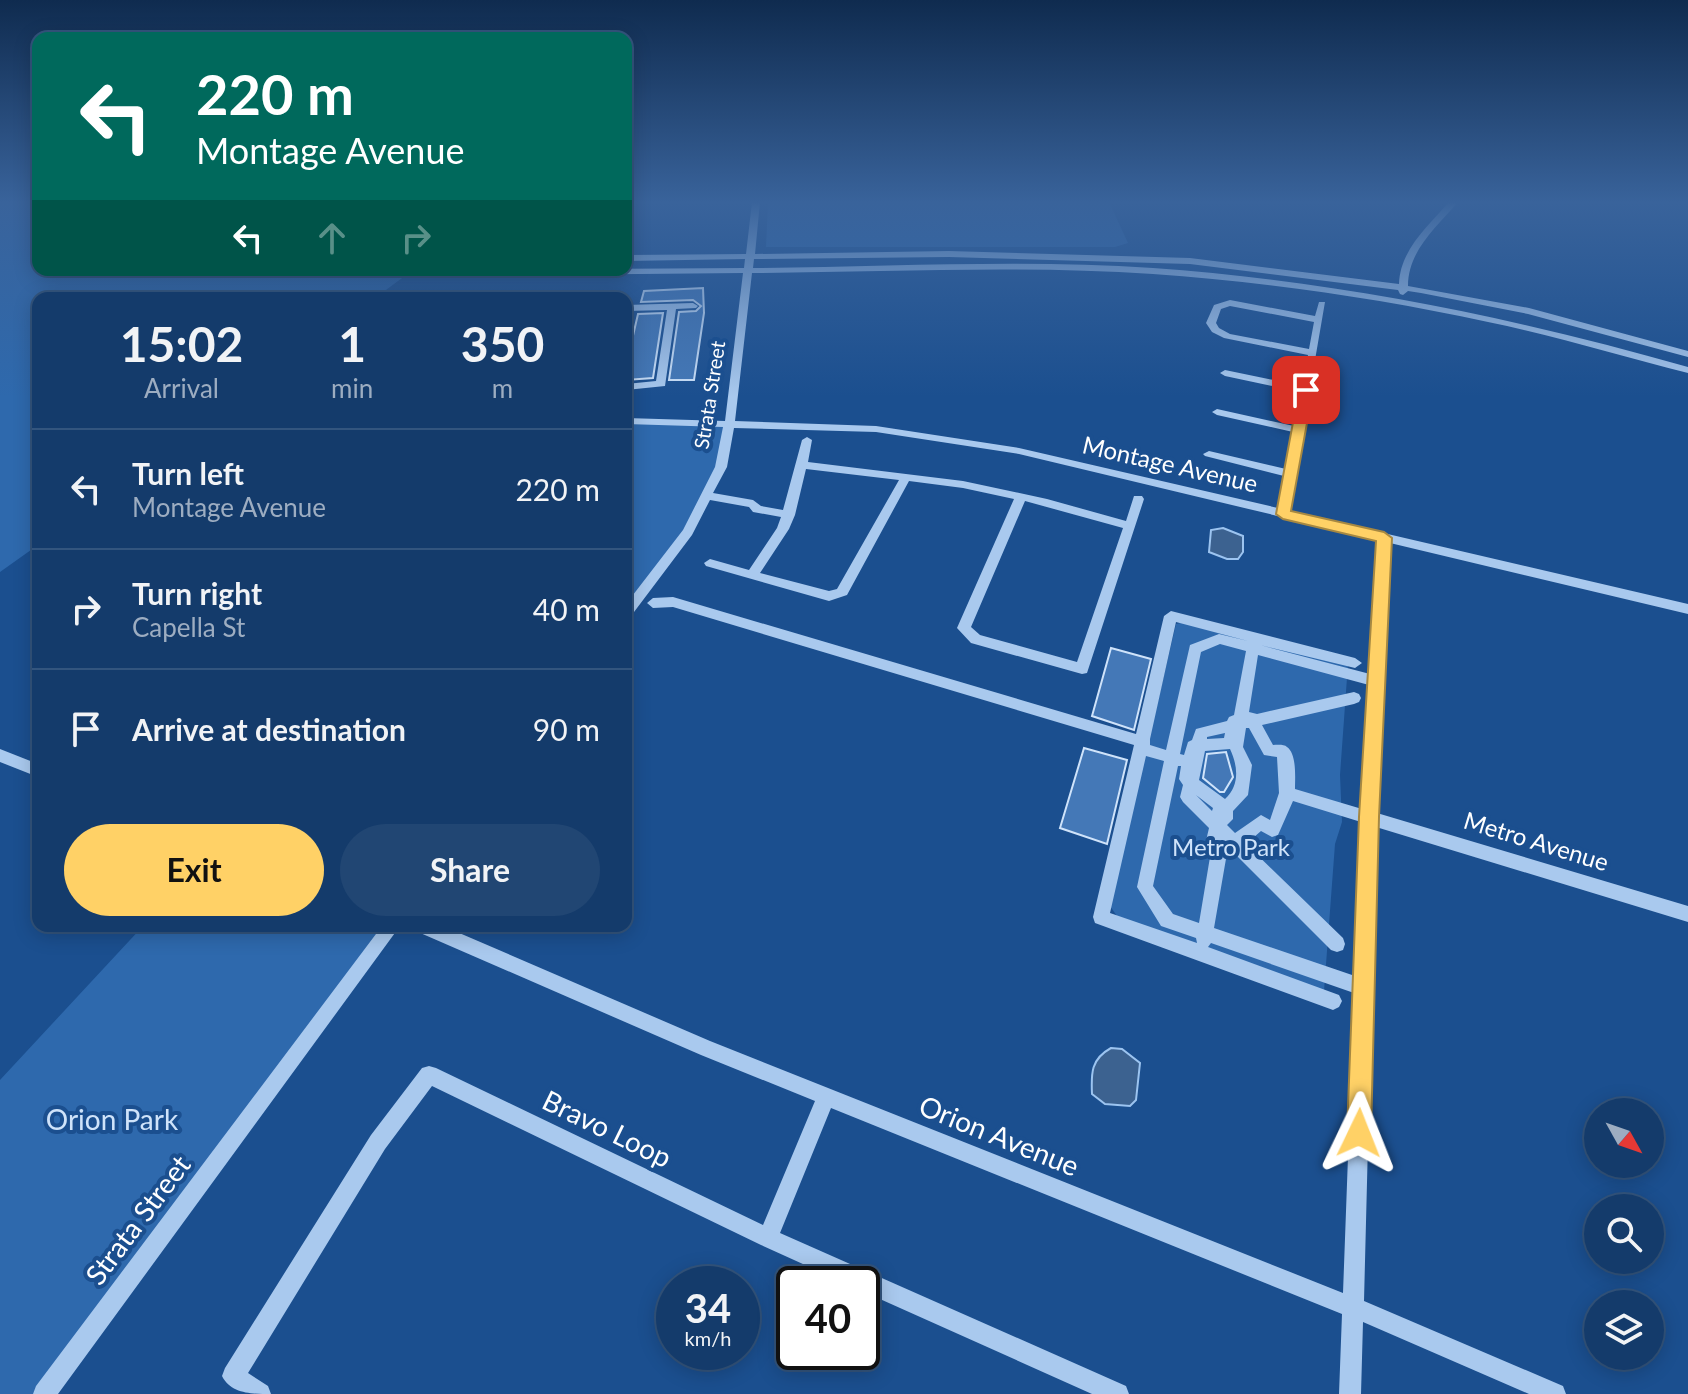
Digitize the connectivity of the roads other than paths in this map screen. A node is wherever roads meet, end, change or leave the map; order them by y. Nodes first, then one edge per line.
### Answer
1 (747, 267) edge
2 (1153, 267) edge
3 (1238, 267) edge
4 (1408, 267) edge
5 (747, 271) junction
6 (1154, 271) junction
7 (632, 272) edge
8 (1403, 286) junction
9 (1404, 301) junction
10 (1322, 304) dead end
11 (672, 306) junction
12 (693, 306) dead end
13 (632, 308) edge
14 (1319, 320) junction
15 (1313, 353) junction
16 (1688, 354) edge
17 (1688, 370) edge
18 (1225, 373) dead end
19 (632, 386) edge
20 (1306, 390) junction
21 (1217, 412) dead end
22 (632, 421) edge
23 (729, 423) junction
24 (1299, 430) junction
25 (807, 440) dead end
26 (1209, 454) dead end
27 (802, 465) junction
28 (1291, 474) junction
29 (906, 477) junction
30 (1021, 497) junction
31 (1138, 499) dead end
32 (704, 500) junction
33 (1283, 514) junction
34 (789, 515) junction
35 (1130, 526) junction
36 (1384, 538) junction
37 (710, 563) dead end
38 (752, 575) junction
39 (653, 603) dead end
40 (632, 606) edge
41 (1688, 609) edge
42 (1253, 643) junction
43 (1355, 663) dead end
44 (1376, 681) junction
45 (1354, 698) dead end
46 (1242, 723) junction
47 (1143, 746) junction
48 (0, 755) edge
49 (1172, 757) junction
50 (1192, 763) junction
51 (32, 768) edge
52 (1288, 793) junction
53 (1369, 817) junction
54 (1224, 836) junction
55 (1688, 914) edge
56 (388, 932) edge
57 (438, 932) edge
58 (1205, 934) junction
59 (1337, 944) dead end
60 (1202, 954) junction
61 (1364, 988) junction
62 (1333, 1001) dead end
63 (826, 1097) junction
64 (768, 1238) junction
65 (1353, 1308) junction
66 (44, 1394) edge
67 (260, 1394) edge
68 (1118, 1394) edge
69 (1350, 1394) edge
70 (1555, 1394) edge

1 - 5 street, Strata Street
2 - 6 street
3 - 8 street
4 - 8 street
5 - 6 street
5 - 7 street
5 - 23 street, Strata Street
6 - 9 street
8 - 9 street
8 - 16 street
9 - 17 street
10 - 14 street
11 - 12 street
11 - 13 street
11 - 19 street
14 - 15 street
14 - 15 street
15 - 20 street
18 - 20 street
20 - 24 street
21 - 24 street
22 - 23 street, Montage Avenue
23 - 32 street, Strata Street
23 - 33 street, Montage Avenue
24 - 28 street
25 - 27 street
26 - 28 street
27 - 29 street
27 - 34 street
28 - 33 street
29 - 30 street
29 - 38 street
30 - 35 street
30 - 35 street
31 - 35 street
32 - 34 street
32 - 40 street, Strata Street
33 - 36 street, Montage Avenue
34 - 38 street
36 - 41 street, Montage Avenue
36 - 44 street
37 - 38 street
39 - 47 street
42 - 43 street
42 - 44 street
42 - 46 street
42 - 47 street
42 - 49 street
44 - 53 street
45 - 46 street
46 - 50 street
46 - 52 street
46 - 54 street
47 - 49 street
47 - 60 street
48 - 51 street
49 - 50 street
49 - 58 street
50 - 54 street
52 - 53 street, Metro Avenue
52 - 54 street
53 - 55 street, Metro Avenue
53 - 61 street
54 - 58 street
54 - 59 street
56 - 66 street, Strata Street
57 - 63 street, Orion Avenue
58 - 60 street
58 - 61 street
60 - 62 street
61 - 65 street
63 - 64 street
63 - 65 street, Orion Avenue
64 - 67 street, Bravo Loop
64 - 68 street, Bravo Loop
65 - 69 street
65 - 70 street, Orion Avenue

